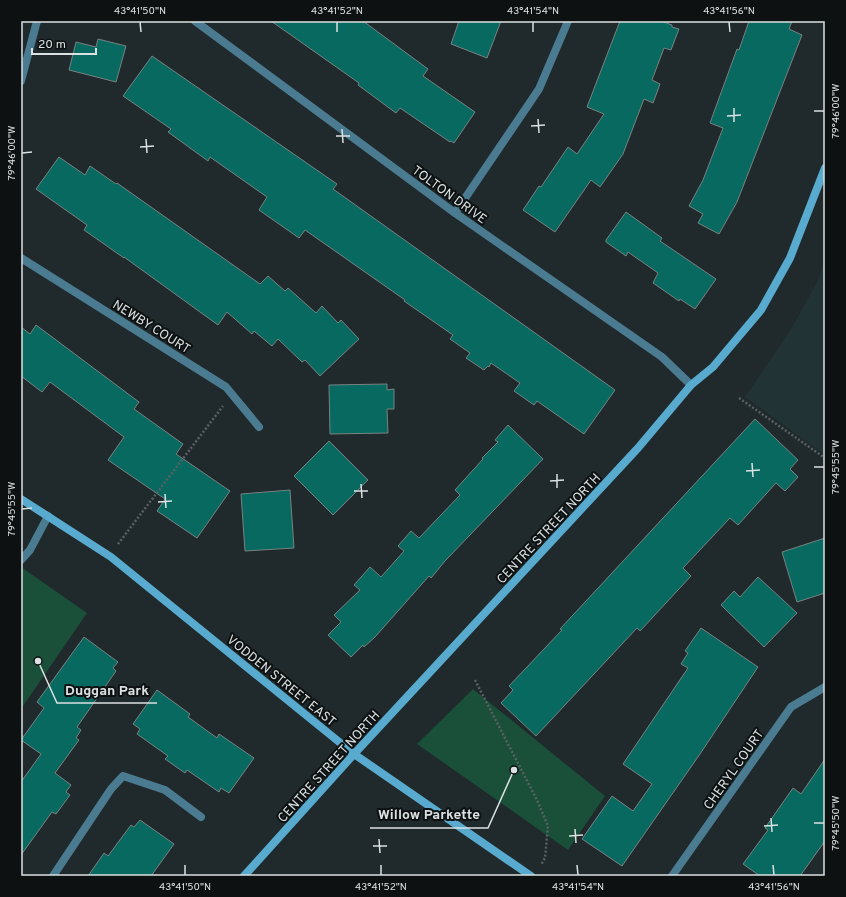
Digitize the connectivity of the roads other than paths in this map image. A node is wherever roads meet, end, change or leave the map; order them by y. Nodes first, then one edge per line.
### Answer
1 (37, 21) edge
2 (195, 21) edge
3 (568, 21) edge
4 (21, 81) edge
5 (825, 168) edge
6 (455, 213) junction
7 (21, 258) edge
8 (691, 385) junction
9 (259, 427) dead end
10 (21, 499) edge
11 (48, 516) junction
12 (21, 560) edge
13 (825, 687) edge
14 (354, 754) junction
15 (201, 817) dead end
16 (52, 876) edge
17 (244, 876) edge
18 (531, 876) edge
19 (672, 876) edge

1 - 4 street
2 - 6 street, TOLTON DRIVE
3 - 6 street
5 - 8 street, CENTRE STREET NORTH
6 - 8 street, TOLTON DRIVE
7 - 9 street, NEWBY COURT
8 - 14 street, CENTRE STREET NORTH
10 - 11 street, VODDEN STREET EAST
11 - 12 street
11 - 14 street, VODDEN STREET EAST
13 - 19 street, CHERYL COURT
14 - 17 street, CENTRE STREET NORTH
14 - 18 street, VODDEN STREET EAST
15 - 16 street

